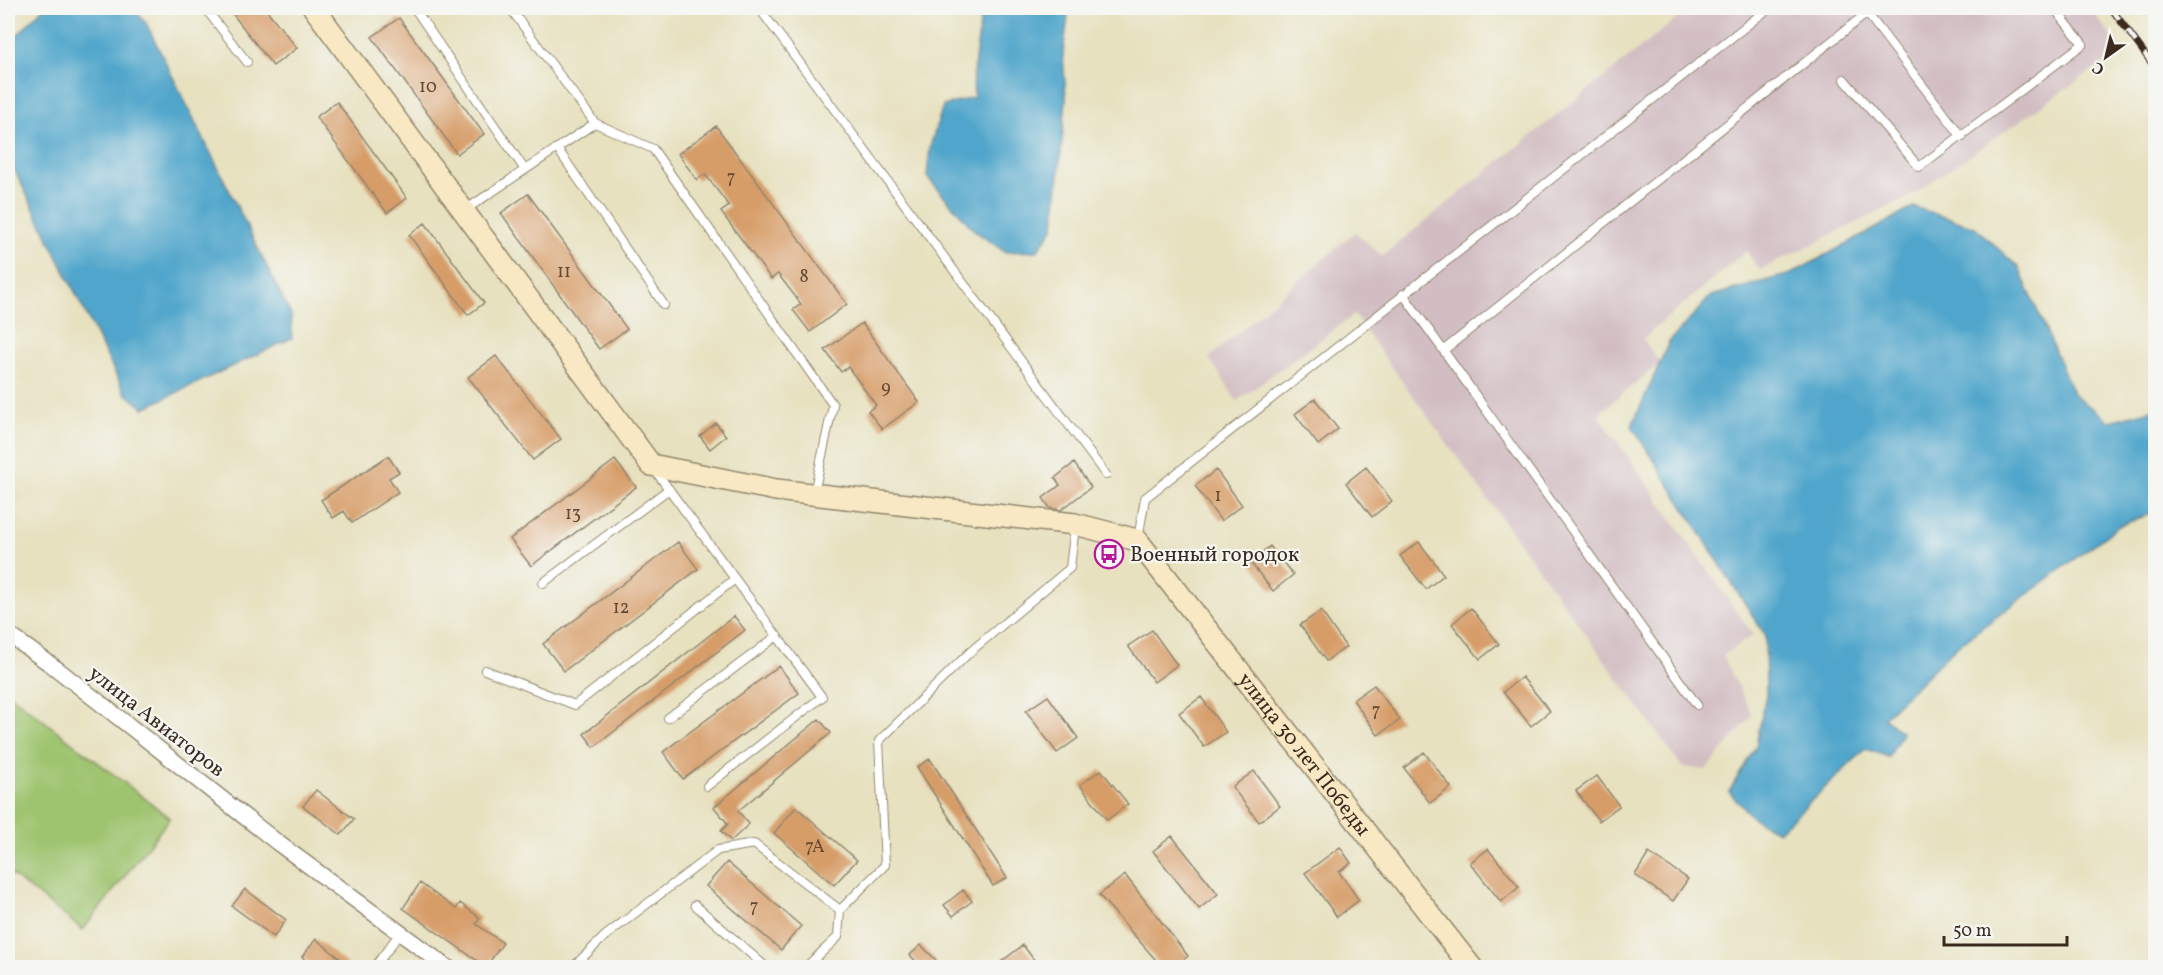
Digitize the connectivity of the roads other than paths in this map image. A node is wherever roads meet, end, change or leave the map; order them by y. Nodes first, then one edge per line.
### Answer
1 (204, 8) edge
2 (314, 8) edge
3 (510, 8) edge
4 (759, 8) edge
5 (1769, 8) edge
6 (2054, 8) edge
7 (416, 9) dead end
8 (247, 62) dead end
9 (1844, 79) dead end
10 (594, 123) junction
11 (1962, 137) junction
12 (557, 148) junction
13 (525, 170) junction
14 (464, 211) junction
15 (1403, 294) junction
16 (664, 305) dead end
17 (1444, 350) junction
18 (651, 465) junction
19 (1106, 476) dead end
20 (669, 489) junction
21 (813, 494) junction
22 (1075, 524) junction
23 (1137, 540) junction
24 (735, 579) junction
25 (543, 584) dead end
26 (8, 634) edge
27 (777, 636) junction
28 (485, 670) dead end
29 (1697, 705) dead end
30 (668, 718) dead end
31 (707, 786) dead end
32 (694, 905) dead end
33 (840, 910) junction
34 (400, 933) junction
35 (374, 968) edge
36 (448, 968) edge
37 (572, 968) edge
38 (767, 968) edge
39 (805, 968) edge
40 (1472, 968) edge

1 - 8 lane
2 - 14 street
3 - 10 lane
4 - 19 lane
5 - 15 lane
6 - 11 lane
7 - 13 lane
9 - 11 lane
10 - 12 lane
10 - 21 lane
11 - 17 lane
12 - 13 lane
12 - 16 lane
13 - 14 lane
14 - 18 street
15 - 17 lane
15 - 23 lane
17 - 29 lane
18 - 20 lane
18 - 21 street
20 - 24 lane
20 - 25 lane
21 - 22 street
22 - 23 street
22 - 33 lane
23 - 40 street, улица 30 лет Победы
24 - 27 lane
24 - 28 lane
26 - 34 street, улица Авиаторов
27 - 30 lane
27 - 31 lane
32 - 38 lane
33 - 37 lane
33 - 39 lane
34 - 35 lane
34 - 36 street, улица Авиаторов

